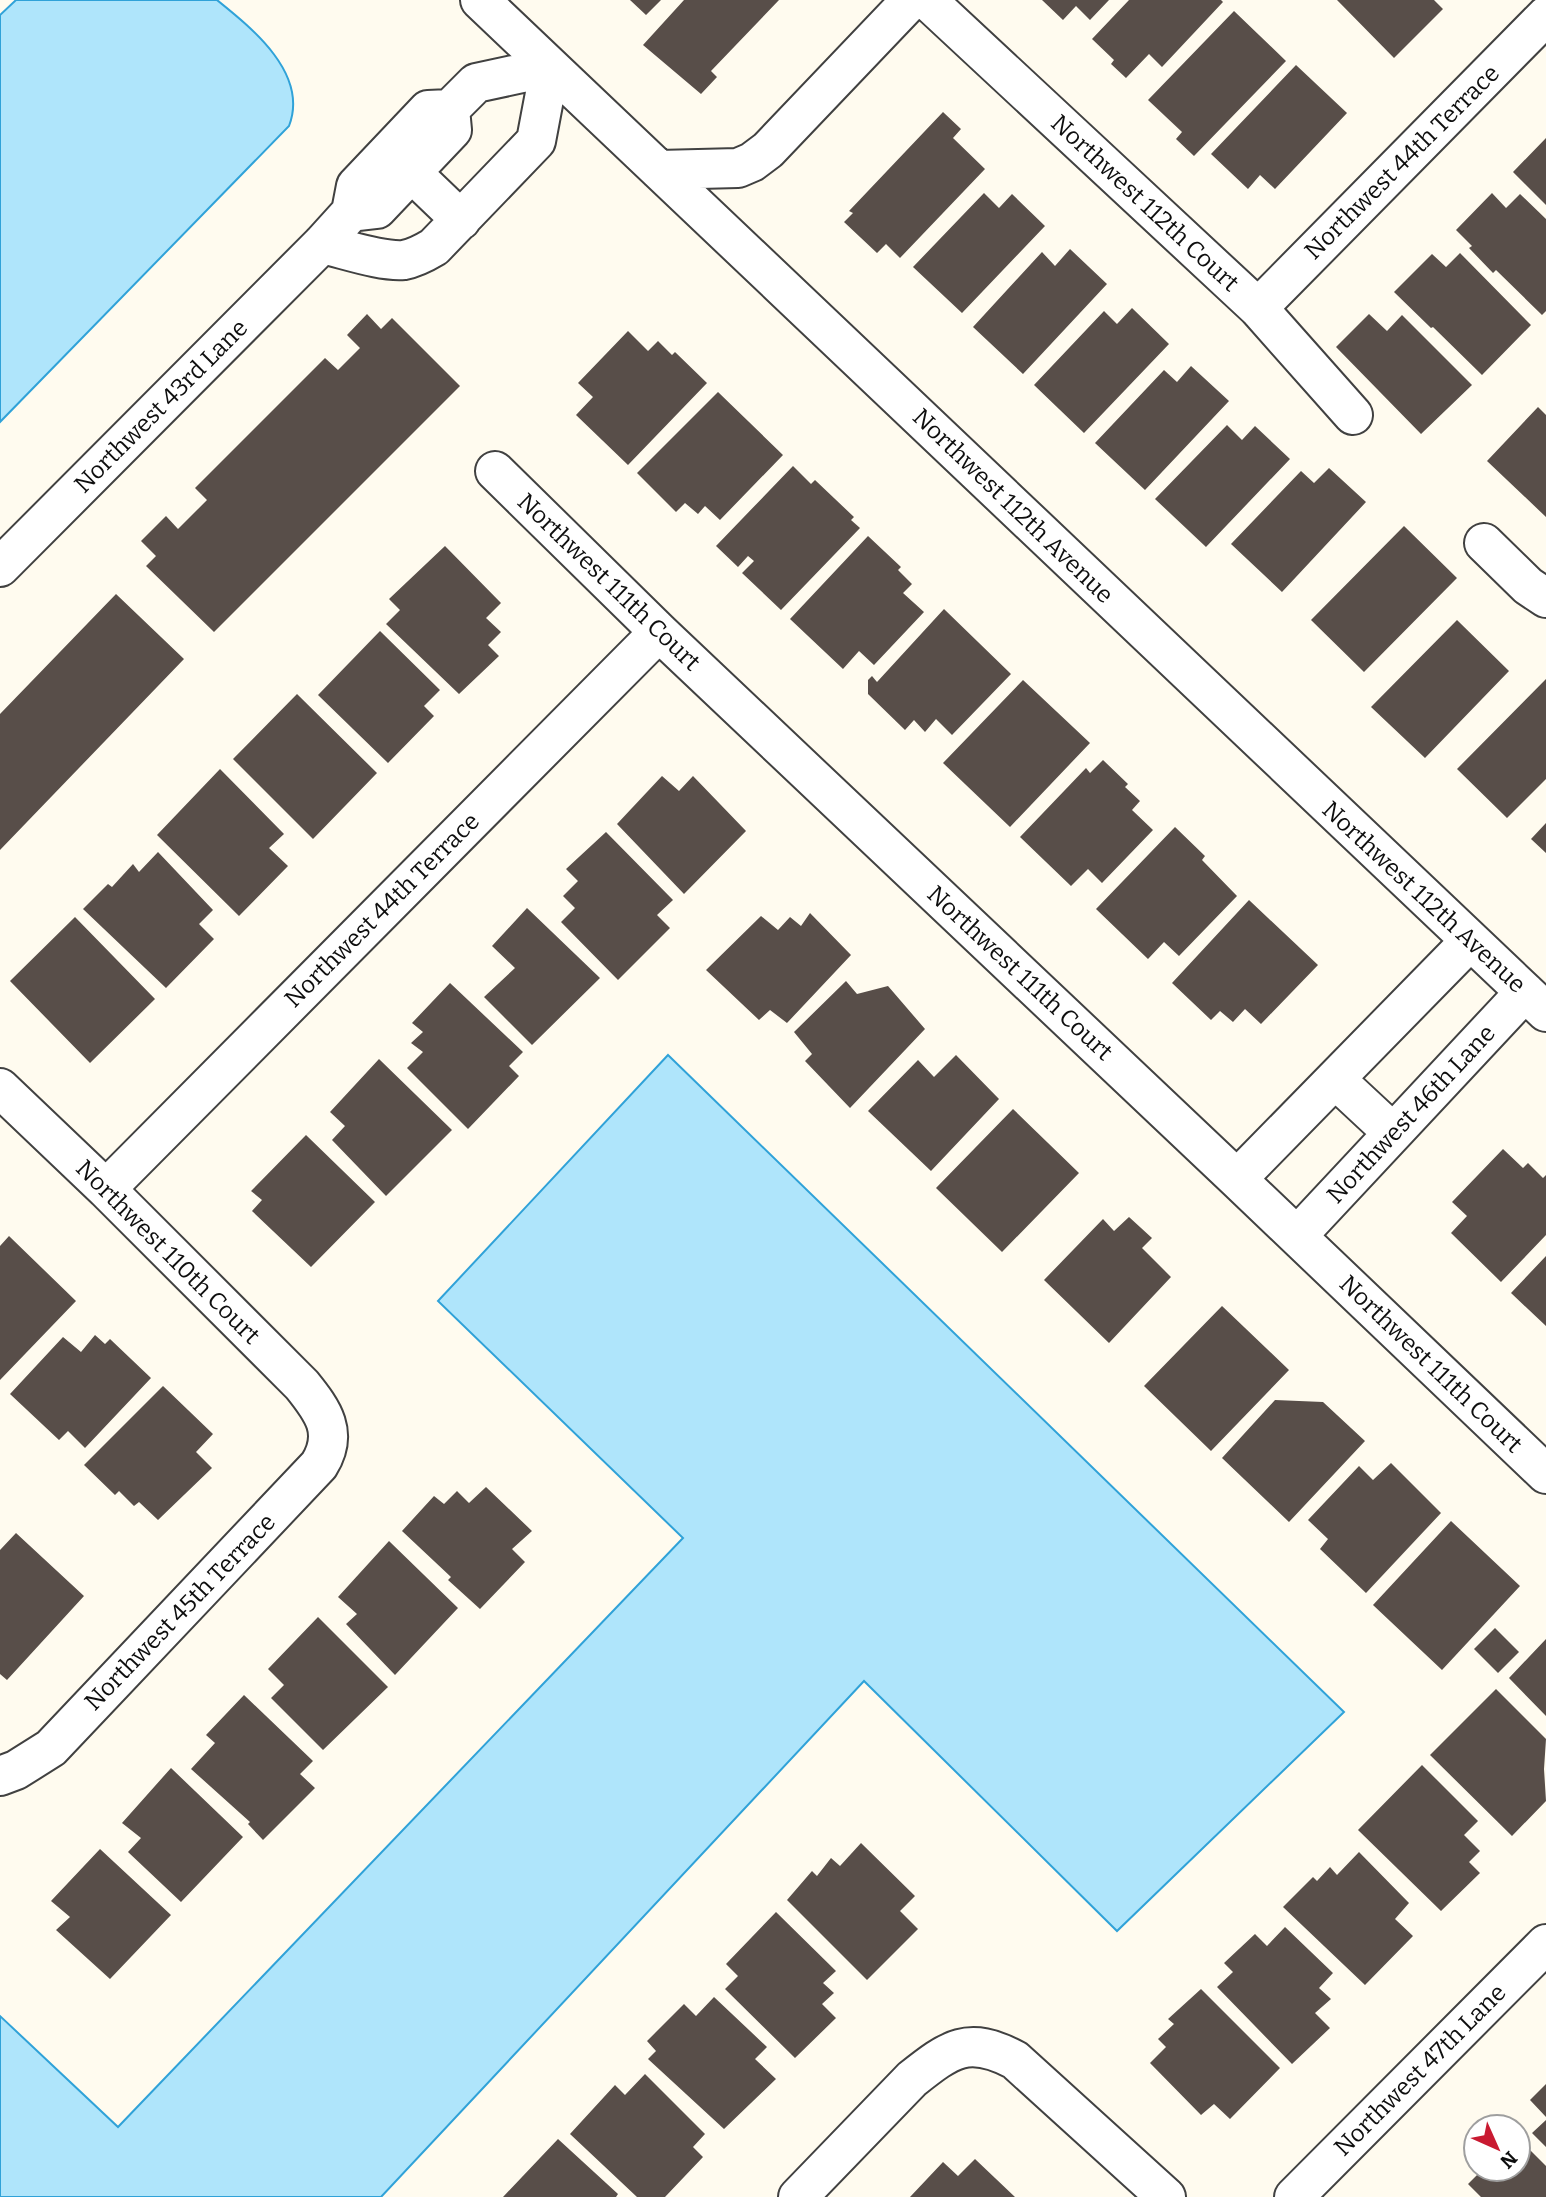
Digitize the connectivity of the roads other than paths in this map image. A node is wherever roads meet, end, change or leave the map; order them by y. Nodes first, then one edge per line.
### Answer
1 (480, 0) edge
2 (911, 0) edge
3 (927, 0) edge
4 (1546, 16) edge
5 (550, 67) junction
6 (450, 109) junction
7 (659, 170) junction
8 (411, 173) junction
9 (351, 212) junction
10 (461, 220) junction
11 (322, 244) junction
12 (1258, 308) junction
13 (1353, 415) dead end
14 (495, 471) dead end
15 (1484, 543) dead end
16 (0, 567) edge
17 (1546, 598) edge
18 (659, 632) junction
19 (1470, 942) junction
20 (1535, 1002) edge
21 (1335, 1079) junction
22 (0, 1088) edge
23 (1393, 1133) junction
24 (1237, 1179) junction
25 (106, 1188) junction
26 (1297, 1236) junction
27 (326, 1425) joint
28 (1546, 1474) edge
29 (0, 1776) edge
30 (1546, 1944) edge
31 (798, 2197) edge
32 (1166, 2197) edge
33 (1294, 2197) edge

1 - 5 street, Northwest 112th Avenue
2 - 7 street
3 - 12 street, Northwest 112th Court
4 - 12 street, Northwest 44th Terrace
5 - 6 street, Northwest 43rd Lane
5 - 7 street, Northwest 112th Avenue
5 - 10 street
6 - 8 street
6 - 9 street, Northwest 43rd Lane
7 - 19 street, Northwest 112th Avenue
8 - 9 street
8 - 10 street
9 - 11 street, Northwest 43rd Lane
10 - 11 street
11 - 16 street, Northwest 43rd Lane
12 - 13 street, Northwest 112th Court
14 - 18 street, Northwest 111th Court
15 - 17 street
18 - 24 street, Northwest 111th Court
18 - 25 street, Northwest 44th Terrace
19 - 20 street, Northwest 112th Avenue
19 - 21 street
20 - 23 street, Northwest 46th Lane
21 - 23 street
21 - 24 street
22 - 25 street, Northwest 110th Court
23 - 26 street, Northwest 46th Lane
24 - 26 street, Northwest 111th Court
25 - 27 street, Northwest 110th Court
26 - 28 street, Northwest 111th Court
27 - 29 street, Northwest 45th Terrace
30 - 33 street, Northwest 47th Lane
31 - 32 street

